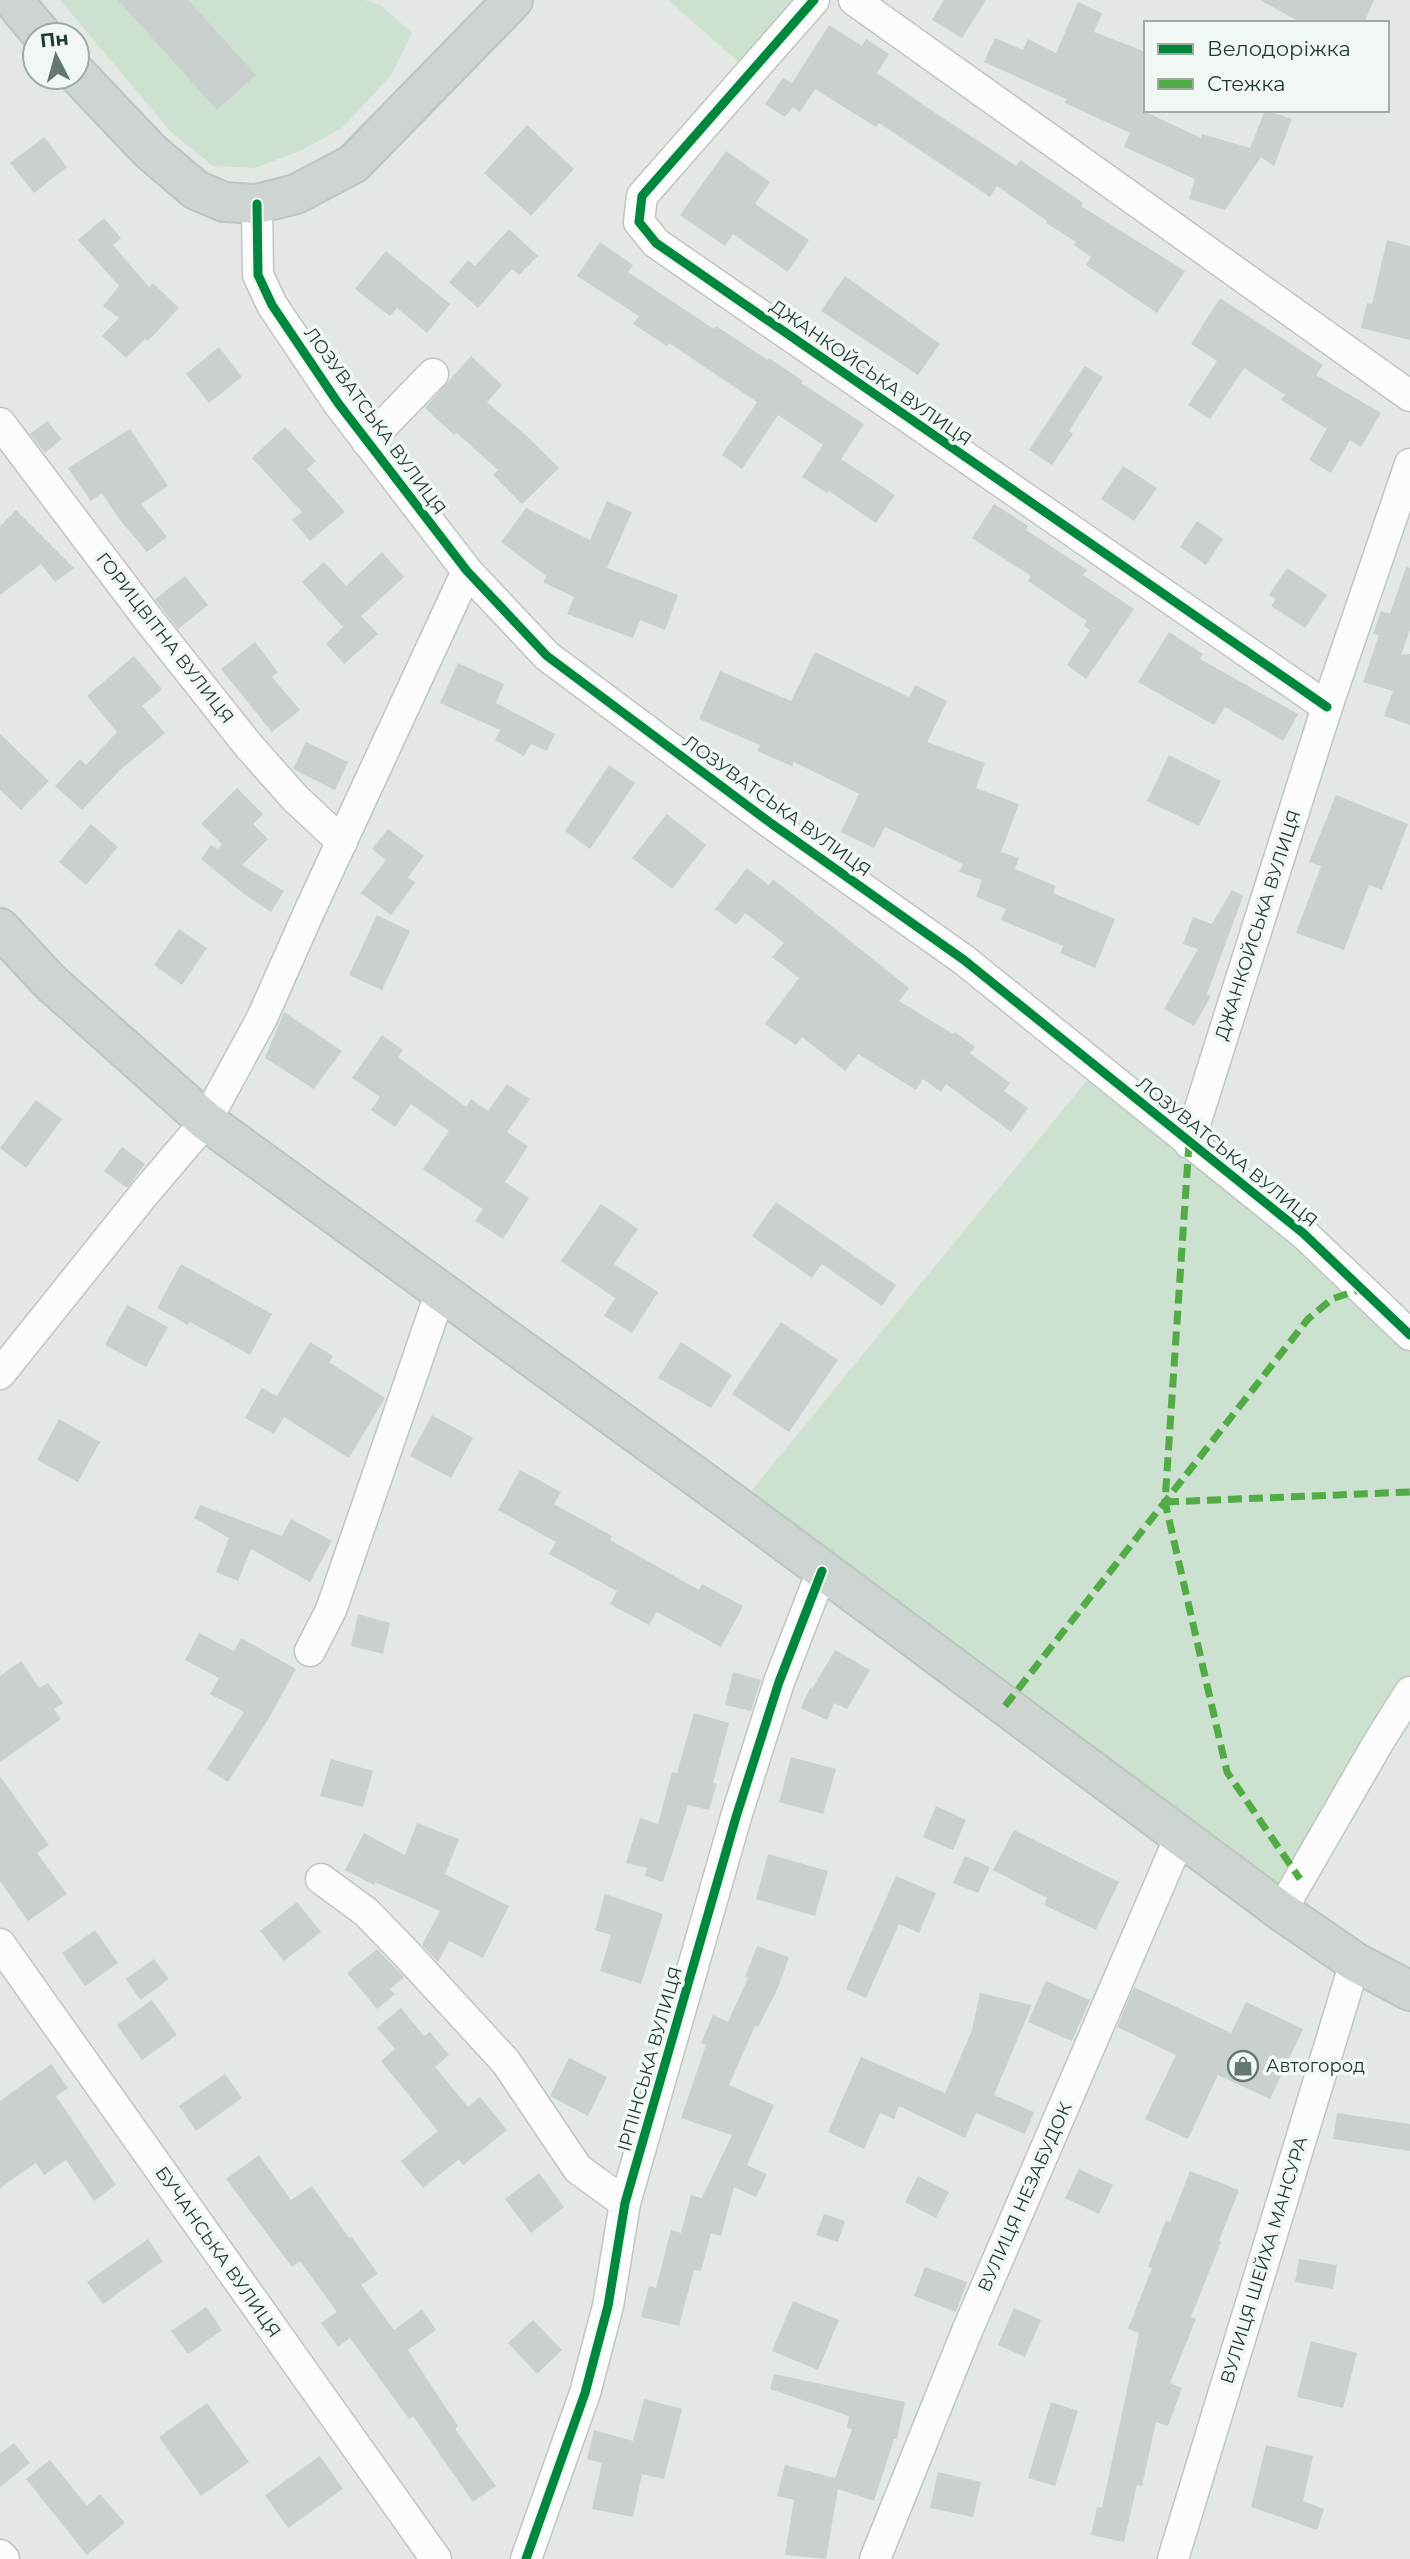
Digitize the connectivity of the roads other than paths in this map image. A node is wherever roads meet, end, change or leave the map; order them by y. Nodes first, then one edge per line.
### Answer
1 (13, 0) edge
2 (513, 0) edge
3 (814, 0) edge
4 (854, 0) edge
5 (30, 21) edge
6 (91, 89) edge
7 (257, 204) junction
8 (433, 374) dead end
9 (1410, 396) edge
10 (0, 423) edge
11 (368, 442) junction
12 (1410, 464) edge
13 (467, 571) junction
14 (1327, 707) junction
15 (342, 842) junction
16 (0, 928) edge
17 (206, 1121) junction
18 (1189, 1143) junction
19 (441, 1292) junction
20 (1410, 1335) edge
21 (0, 1374) edge
22 (822, 1571) junction
23 (310, 1651) dead end
24 (1410, 1692) edge
25 (1180, 1837) junction
26 (321, 1879) dead end
27 (1281, 1911) junction
28 (0, 1944) edge
29 (1355, 1962) junction
30 (1410, 1990) edge
31 (625, 2203) junction
32 (0, 2555) edge
33 (4, 2559) edge
34 (436, 2559) edge
35 (526, 2559) edge
36 (875, 2559) edge
37 (1173, 2559) edge

1 - 5 main road
2 - 7 main road
3 - 14 street, ДЖАНКОЙСЬКА ВУЛИЦЯ
4 - 9 street
6 - 7 main road
7 - 11 street, ЛОЗУВАТСЬКА ВУЛИЦЯ
8 - 11 street
10 - 15 street, ГОРИЦВІТНА ВУЛИЦЯ
11 - 13 street, ЛОЗУВАТСЬКА ВУЛИЦЯ
12 - 14 street, ДЖАНКОЙСЬКА ВУЛИЦЯ
13 - 15 street
13 - 18 street, ЛОЗУВАТСЬКА ВУЛИЦЯ
14 - 18 street, ДЖАНКОЙСЬКА ВУЛИЦЯ
15 - 17 street
16 - 17 main road
17 - 19 main road
17 - 21 street
18 - 20 street, ЛОЗУВАТСЬКА ВУЛИЦЯ
19 - 22 main road
19 - 23 street
22 - 25 main road
22 - 31 street, ІРПІНСЬКА ВУЛИЦЯ
24 - 27 street
25 - 27 main road
25 - 36 street, ВУЛИЦЯ НЕЗАБУДОК
26 - 31 street
27 - 29 main road
28 - 34 street, БУЧАНСЬКА ВУЛИЦЯ
29 - 30 main road
29 - 37 street, ВУЛИЦЯ ШЕЙХА МАНСУРА
31 - 35 street, ІРПІНСЬКА ВУЛИЦЯ
32 - 33 street

